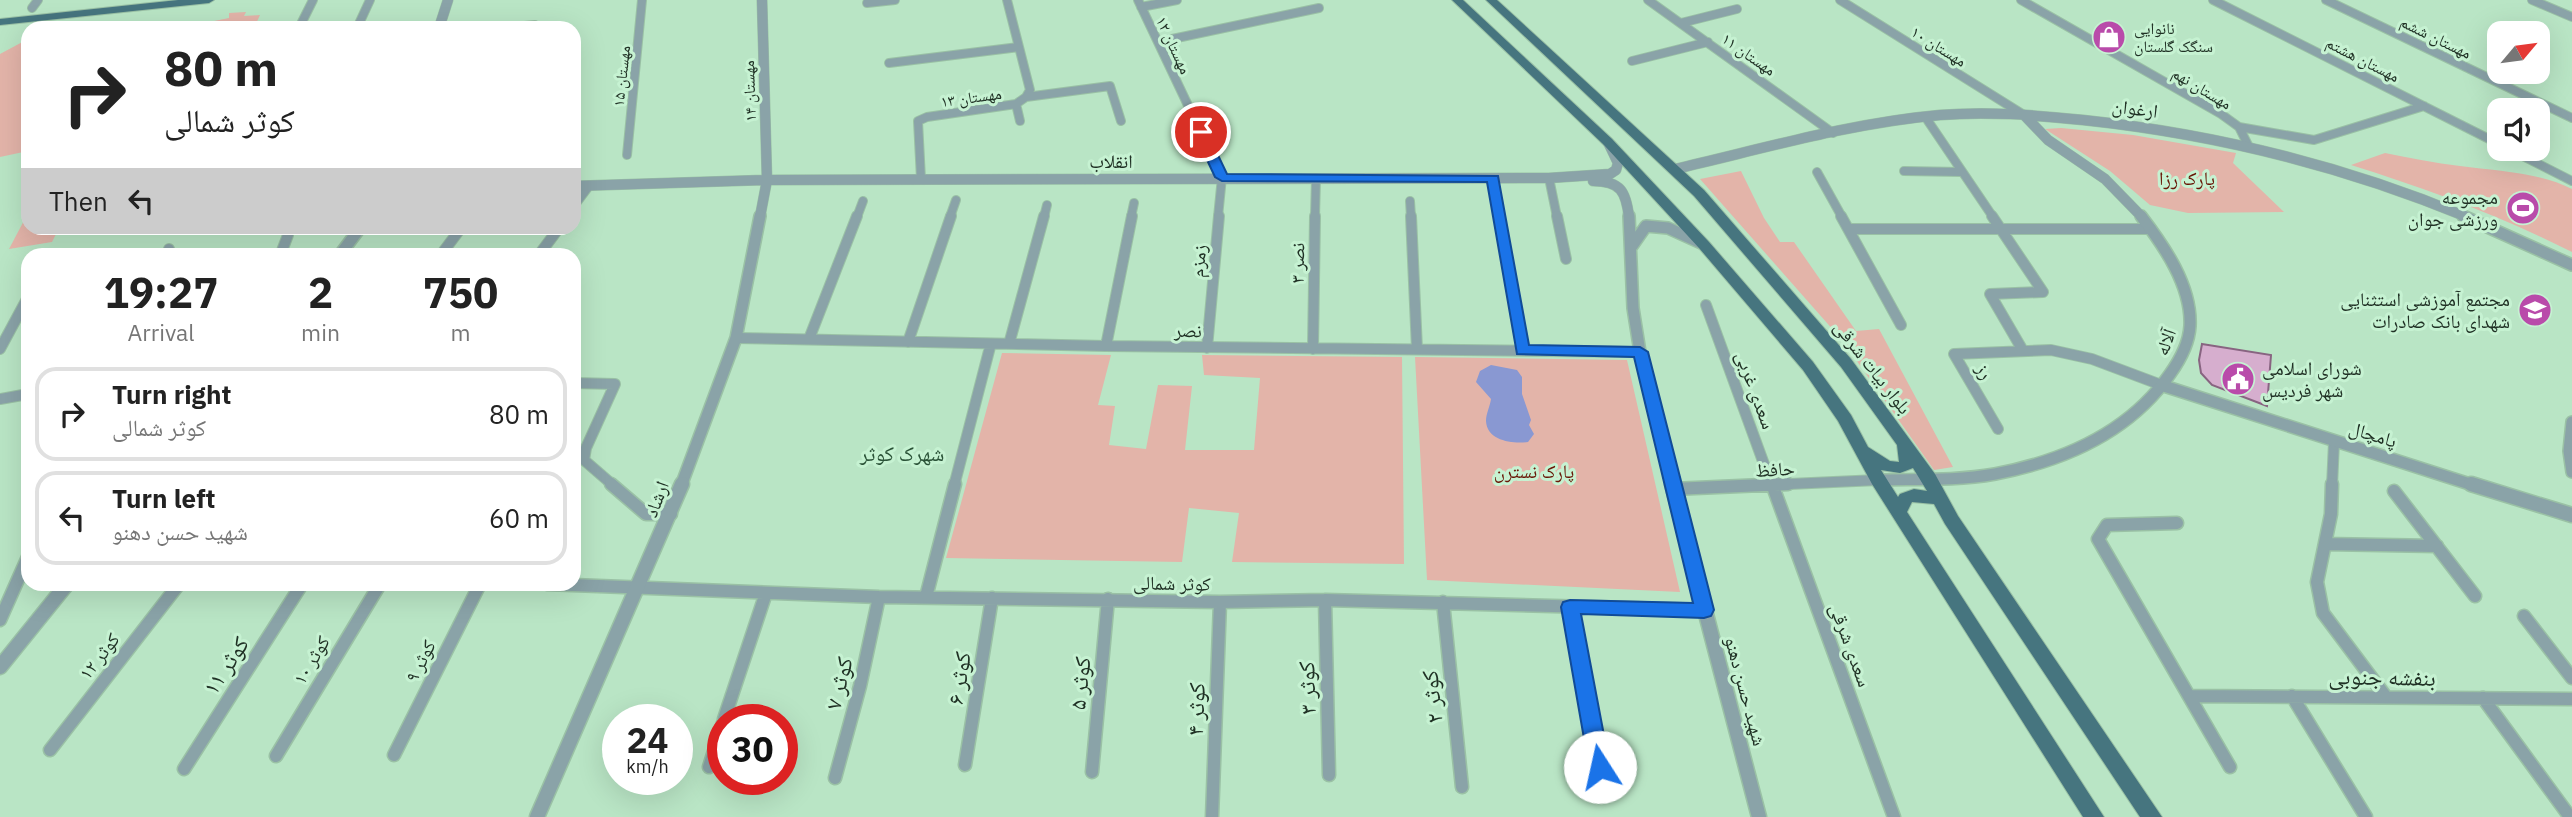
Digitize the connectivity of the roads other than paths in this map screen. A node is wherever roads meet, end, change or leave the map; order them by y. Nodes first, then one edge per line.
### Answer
1 (111, 0) edge
2 (209, 0) edge
3 (313, 0) edge
4 (370, 0) edge
5 (448, 0) edge
6 (642, 0) edge
7 (762, 0) edge
8 (895, 0) edge
9 (1007, 0) edge
10 (1177, 0) edge
11 (1457, 0) edge
12 (1491, 0) edge
13 (1648, 0) edge
14 (1840, 0) edge
15 (2021, 0) edge
16 (2213, 0) edge
17 (2326, 0) edge
18 (2532, 0) edge
19 (867, 3) dead end
20 (35, 4) edge
21 (1139, 4) edge
22 (1319, 8) dead end
23 (1737, 9) dead end
24 (0, 11) edge
25 (2572, 17) edge
26 (302, 21) edge
27 (360, 21) edge
28 (441, 21) edge
29 (0, 22) edge
30 (1681, 23) junction
31 (1158, 42) junction
32 (1708, 42) junction
33 (1019, 47) junction
34 (1632, 61) dead end
35 (889, 63) dead end
36 (1026, 97) junction
37 (1016, 104) junction
38 (2424, 106) junction
39 (2024, 115) junction
40 (2572, 118) edge
41 (1020, 121) dead end
42 (1121, 121) dead end
43 (1928, 121) dead end
44 (2239, 127) junction
45 (1833, 133) junction
46 (2487, 138) edge
47 (1608, 142) junction
48 (2249, 147) junction
49 (627, 155) dead end
50 (2533, 161) edge
51 (1675, 169) junction
52 (1904, 171) dead end
53 (1817, 172) dead end
54 (1961, 172) junction
55 (1222, 177) junction
56 (1316, 178) junction
57 (1493, 178) junction
58 (1549, 178) junction
59 (921, 179) junction
60 (767, 180) junction
61 (2572, 181) edge
62 (581, 186) edge
63 (589, 186) junction
64 (581, 197) edge
65 (956, 200) dead end
66 (863, 201) dead end
67 (1410, 201) dead end
68 (1134, 203) dead end
69 (1047, 205) dead end
70 (1998, 227) junction
71 (1850, 229) junction
72 (2151, 229) junction
73 (1704, 245) junction
74 (1632, 246) junction
75 (1566, 259) dead end
76 (2572, 265) edge
77 (1706, 305) dead end
78 (21, 310) edge
79 (1901, 324) dead end
80 (736, 338) junction
81 (809, 339) junction
82 (908, 342) junction
83 (1009, 344) junction
84 (1106, 346) junction
85 (990, 347) dead end
86 (1207, 348) junction
87 (0, 349) edge
88 (1313, 349) junction
89 (1417, 349) junction
90 (2022, 349) junction
91 (1522, 350) junction
92 (1640, 352) junction
93 (581, 383) edge
94 (2164, 386) junction
95 (21, 395) edge
96 (0, 399) edge
97 (2572, 422) edge
98 (1997, 429) dead end
99 (1902, 440) junction
100 (2334, 442) junction
101 (1863, 449) junction
102 (2572, 472) edge
103 (1929, 478) junction
104 (1878, 480) junction
105 (1772, 487) junction
106 (1673, 489) junction
107 (2394, 491) dead end
108 (1938, 498) junction
109 (1899, 512) junction
110 (671, 514) junction
111 (2572, 515) edge
112 (2176, 523) dead end
113 (2325, 544) junction
114 (2437, 546) junction
115 (21, 573) edge
116 (581, 585) edge
117 (638, 588) junction
118 (61, 591) edge
119 (174, 591) edge
120 (298, 591) edge
121 (376, 591) edge
122 (476, 591) edge
123 (766, 593) junction
124 (2475, 596) dead end
125 (880, 597) junction
126 (926, 597) junction
127 (992, 598) junction
128 (1108, 599) junction
129 (1325, 600) junction
130 (1220, 602) junction
131 (1443, 602) junction
132 (1570, 607) junction
133 (1704, 610) junction
134 (2524, 616) dead end
135 (0, 620) edge
136 (0, 666) edge
137 (2572, 678) edge
138 (2191, 696) junction
139 (2292, 696) junction
140 (2386, 697) junction
141 (2483, 698) junction
142 (2572, 699) edge
143 (729, 704) edge
144 (50, 750) dead end
145 (276, 755) dead end
146 (394, 755) dead end
147 (965, 765) dead end
148 (2230, 767) dead end
149 (184, 768) dead end
150 (1091, 772) dead end
151 (1329, 775) dead end
152 (835, 778) dead end
153 (1462, 787) dead end
154 (1604, 793) dead end
155 (537, 817) edge
156 (1212, 817) edge
157 (1759, 817) edge
158 (1894, 817) edge
159 (2094, 817) edge
160 (2152, 817) edge
161 (2366, 817) edge
162 (2570, 817) edge

1 - 20 main road
2 - 29 main road
3 - 26 street
4 - 27 street
5 - 28 street
6 - 49 street, مهستان ۱۵
7 - 60 street, مهستان ۱۴
8 - 19 street
9 - 33 street, مهستان ۱۳
10 - 21 street
11 - 47 main road
12 - 51 main road, بلوار بیات شرقی
13 - 30 street, مهستان ۱۱
14 - 39 street, مهستان ۱۰
15 - 44 street, مهستان نهم
16 - 38 street, مهستان هشتم
17 - 40 street, مهستان ششم
18 - 25 street
20 - 24 main road
21 - 31 street, مهستان ۱۲
22 - 31 street
23 - 30 street
30 - 32 street, مهستان ۱۱
31 - 55 street, مهستان ۱۲
32 - 34 street
32 - 45 street, مهستان ۱۱
33 - 35 street
33 - 36 street, مهستان ۱۳
36 - 37 street, مهستان ۱۳
36 - 42 street
37 - 41 street
37 - 59 street, مهستان ۱۳
38 - 44 street
38 - 46 street, مهستان هشتم
39 - 45 street, ارغوان
39 - 48 street, ارغوان
39 - 72 street, آلاله
43 - 54 street
44 - 48 street, مهستان نهم
45 - 51 street, ارغوان
47 - 58 street, انقلاب
47 - 73 main road
48 - 76 street, ارغوان
50 - 61 street
51 - 99 main road, بلوار بیات شرقی
52 - 54 street
53 - 71 street
54 - 70 street
55 - 56 street, انقلاب
55 - 59 street, انقلاب
55 - 86 street, زمزم
56 - 57 street, انقلاب
56 - 88 street, نصر ۳
57 - 58 street, انقلاب
57 - 91 street
58 - 74 street, شهید حسن دهنو
58 - 75 street
59 - 60 street, انقلاب
60 - 63 street, انقلاب
60 - 80 street, ارشاد
62 - 63 street, انقلاب
63 - 64 street
65 - 82 street
66 - 81 street
67 - 89 street
68 - 84 street
69 - 83 street
70 - 71 street
70 - 72 street
70 - 90 street
71 - 79 street
72 - 94 street, آلاله
73 - 74 street
73 - 101 main road
74 - 92 street, شهید حسن دهنو
77 - 105 street, سعدی غربی
78 - 87 street
80 - 81 street, نصر
80 - 110 street, ارشاد
81 - 82 street, نصر
82 - 83 street, نصر
83 - 84 street, نصر
84 - 86 street, نصر
85 - 126 street
86 - 88 street, نصر
88 - 89 street, نصر
89 - 91 street, نصر
90 - 94 street, رز
90 - 98 street, رز
91 - 92 street, نصر
92 - 106 street, شهید حسن دهنو
93 - 110 street
94 - 100 street, پامچال
94 - 103 street, آلاله
95 - 96 street
97 - 102 street
99 - 101 main road
99 - 103 main road, بلوار بیات شرقی
100 - 111 street, پامچال
100 - 113 street
101 - 104 main road
103 - 104 street, آلاله
103 - 108 main road, بلوار بیات شرقی
104 - 105 street, حافظ
104 - 109 main road
105 - 106 street, حافظ
105 - 158 street, سعدی شرقی
106 - 133 street, شهید حسن دهنو
107 - 114 street
108 - 109 main road
108 - 160 main road, بلوار بیات شرقی
109 - 159 main road
110 - 117 street, ارشاد
112 - 138 street
113 - 114 street
113 - 140 street
114 - 124 street
115 - 135 street
116 - 117 street, کوثر شمالی
117 - 123 street, کوثر شمالی
117 - 155 street, ارشاد
118 - 136 street
119 - 144 street, کوثر ۱۲
120 - 149 street, کوثر ۱۱
121 - 145 street, کوثر ۱۰
122 - 146 street, کوثر ۹
123 - 125 street, کوثر شمالی
123 - 143 street
125 - 126 street, کوثر شمالی
125 - 152 street, کوثر ۷
126 - 127 street, کوثر شمالی
127 - 128 street, کوثر شمالی
127 - 147 street, کوثر ۶
128 - 130 street, کوثر شمالی
128 - 150 street, کوثر ۵
129 - 130 street, کوثر شمالی
129 - 131 street, کوثر شمالی
129 - 151 street, کوثر ۳
130 - 156 street, کوثر ۴
131 - 132 street, کوثر شمالی
131 - 153 street, کوثر ۲
132 - 133 street, کوثر شمالی
132 - 154 street
133 - 157 street, شهید حسن دهنو
134 - 137 street
138 - 139 street, بنفشه جنوبی
138 - 148 street
139 - 140 street, بنفشه جنوبی
139 - 161 street
140 - 141 street, بنفشه جنوبی
141 - 142 street, بنفشه جنوبی
141 - 162 street

